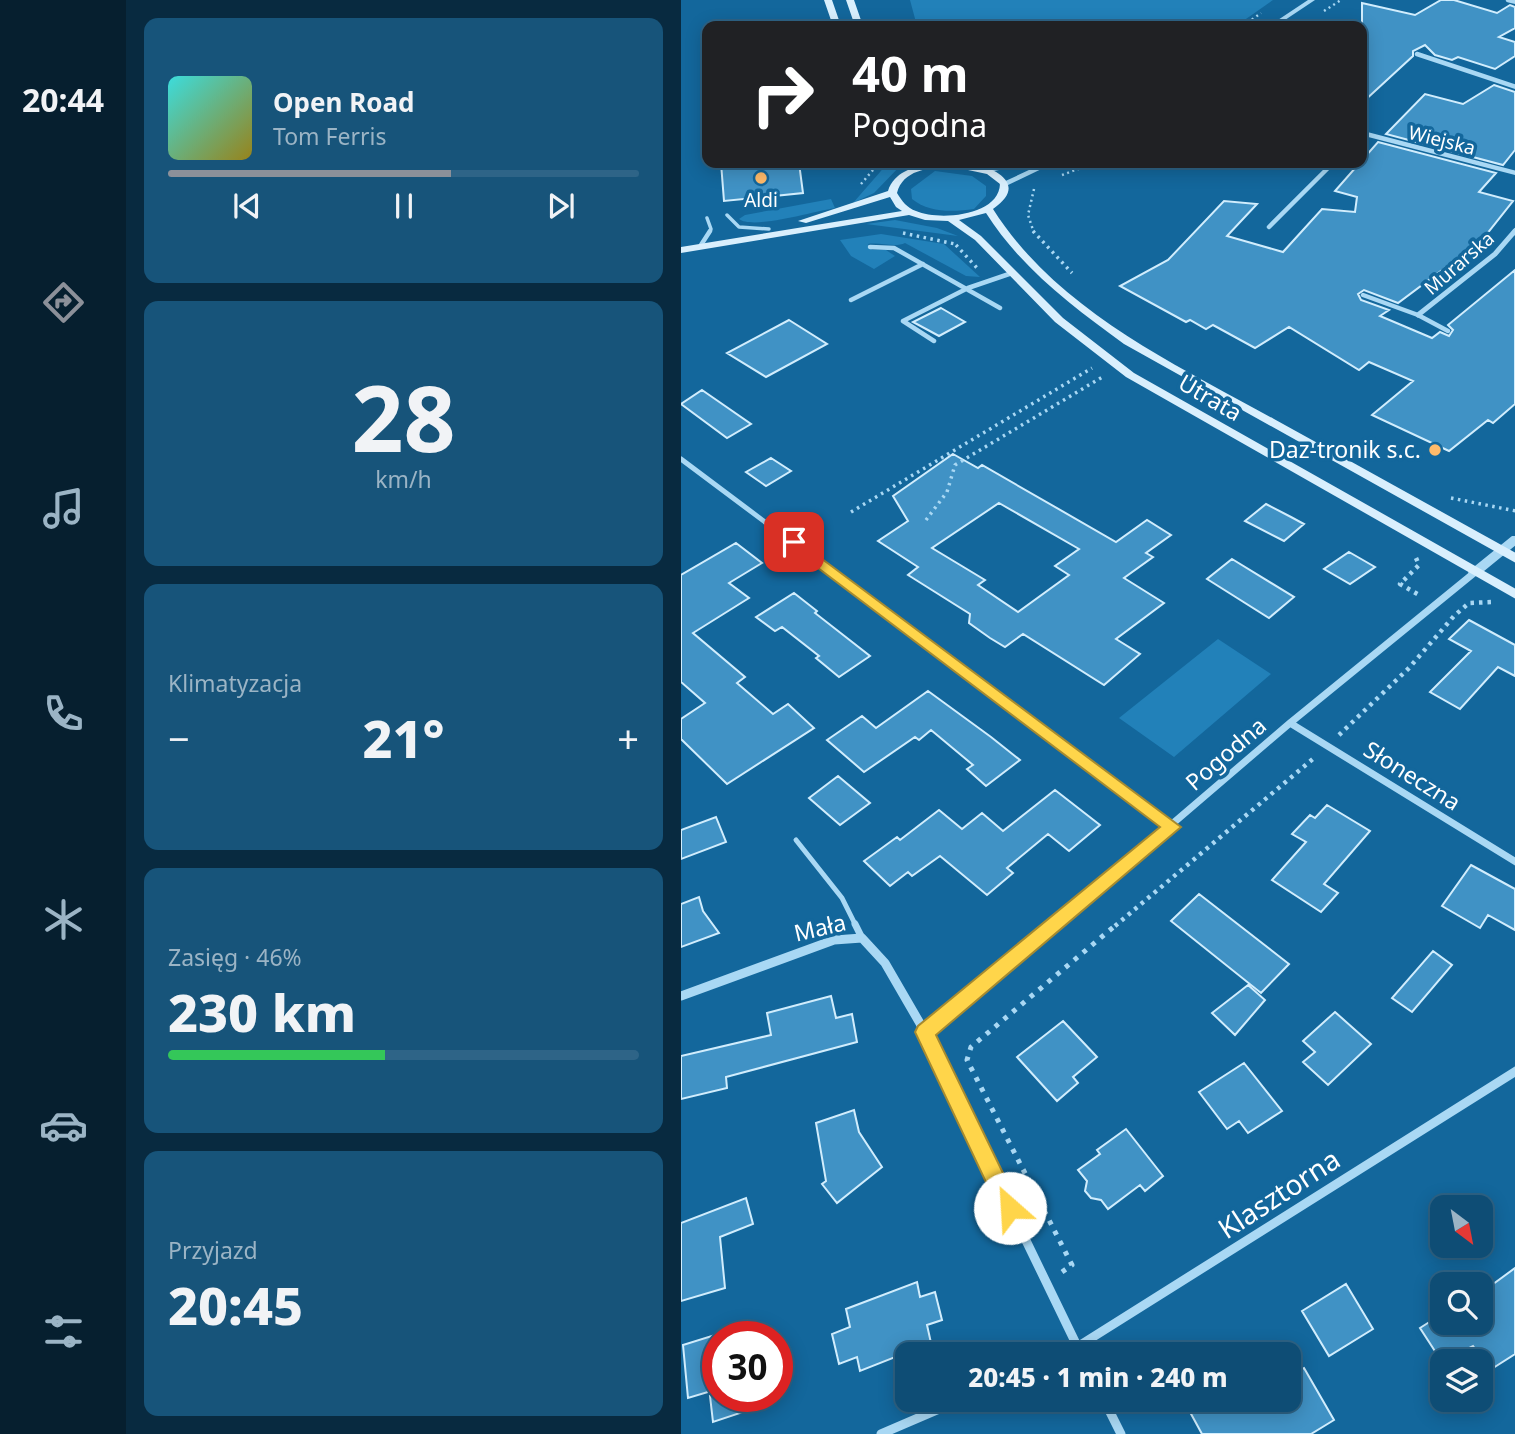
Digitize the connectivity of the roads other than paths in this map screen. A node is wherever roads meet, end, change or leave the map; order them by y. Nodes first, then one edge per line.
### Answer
1 (828, 0) edge
2 (850, 0) edge
3 (1312, 0) edge
4 (1508, 0) edge
5 (1515, 2) edge
6 (835, 21) edge
7 (857, 21) edge
8 (1280, 21) edge
9 (1417, 54) dead end
10 (1515, 87) edge
11 (1367, 135) edge
12 (913, 168) edge
13 (977, 168) edge
14 (1016, 168) edge
15 (1028, 168) edge
16 (1328, 168) edge
17 (989, 170) junction
18 (1515, 173) edge
19 (1003, 184) junction
20 (892, 193) junction
21 (988, 208) junction
22 (911, 212) junction
23 (727, 215) dead end
24 (707, 218) dead end
25 (951, 218) junction
26 (1269, 227) dead end
27 (769, 229) junction
28 (1515, 230) edge
29 (701, 245) junction
30 (870, 247) dead end
31 (681, 250) edge
32 (923, 264) junction
33 (1012, 273) junction
34 (968, 288) junction
35 (1362, 295) dead end
36 (851, 300) dead end
37 (1001, 308) dead end
38 (1418, 315) junction
39 (1448, 331) dead end
40 (934, 341) dead end
41 (681, 460) edge
42 (1515, 539) edge
43 (1501, 551) junction
44 (1515, 559) edge
45 (1474, 573) junction
46 (1515, 595) edge
47 (1290, 723) junction
48 (1172, 827) junction
49 (796, 840) dead end
50 (1515, 862) edge
51 (862, 938) junction
52 (681, 996) edge
53 (925, 1032) junction
54 (1515, 1071) edge
55 (1075, 1342) edge
56 (1095, 1342) edge
57 (932, 1412) edge
58 (1110, 1412) edge
59 (881, 1434) edge
60 (1121, 1434) edge

1 - 6 main road
2 - 7 main road
3 - 8 street
4 - 5 street
9 - 10 street
11 - 18 street, Wiejska
12 - 20 main road
13 - 17 main road
14 - 17 street
15 - 19 street
16 - 26 street
17 - 19 main road
19 - 21 main road
20 - 22 main road
20 - 27 main road
21 - 25 main road, Utrata
21 - 43 main road, Utrata
22 - 25 main road, Utrata
22 - 31 main road, Utrata
23 - 27 lane
24 - 29 lane
25 - 33 main road, Utrata
27 - 29 main road
28 - 38 street, Murarska
29 - 31 main road
30 - 32 lane
32 - 34 lane
32 - 36 lane
33 - 34 lane
33 - 45 main road, Utrata
34 - 37 lane
34 - 40 lane
35 - 38 lane
38 - 39 lane
41 - 48 street
42 - 43 street
43 - 44 main road, Utrata
43 - 45 street
45 - 46 main road, Utrata
45 - 47 street, Pogodna
47 - 48 street, Pogodna
47 - 50 street, Słoneczna
48 - 53 street, Pogodna
49 - 51 lane
51 - 52 street, Mała
51 - 53 street, Mała
53 - 55 street
54 - 56 street, Klasztorna
57 - 59 street
58 - 60 street

